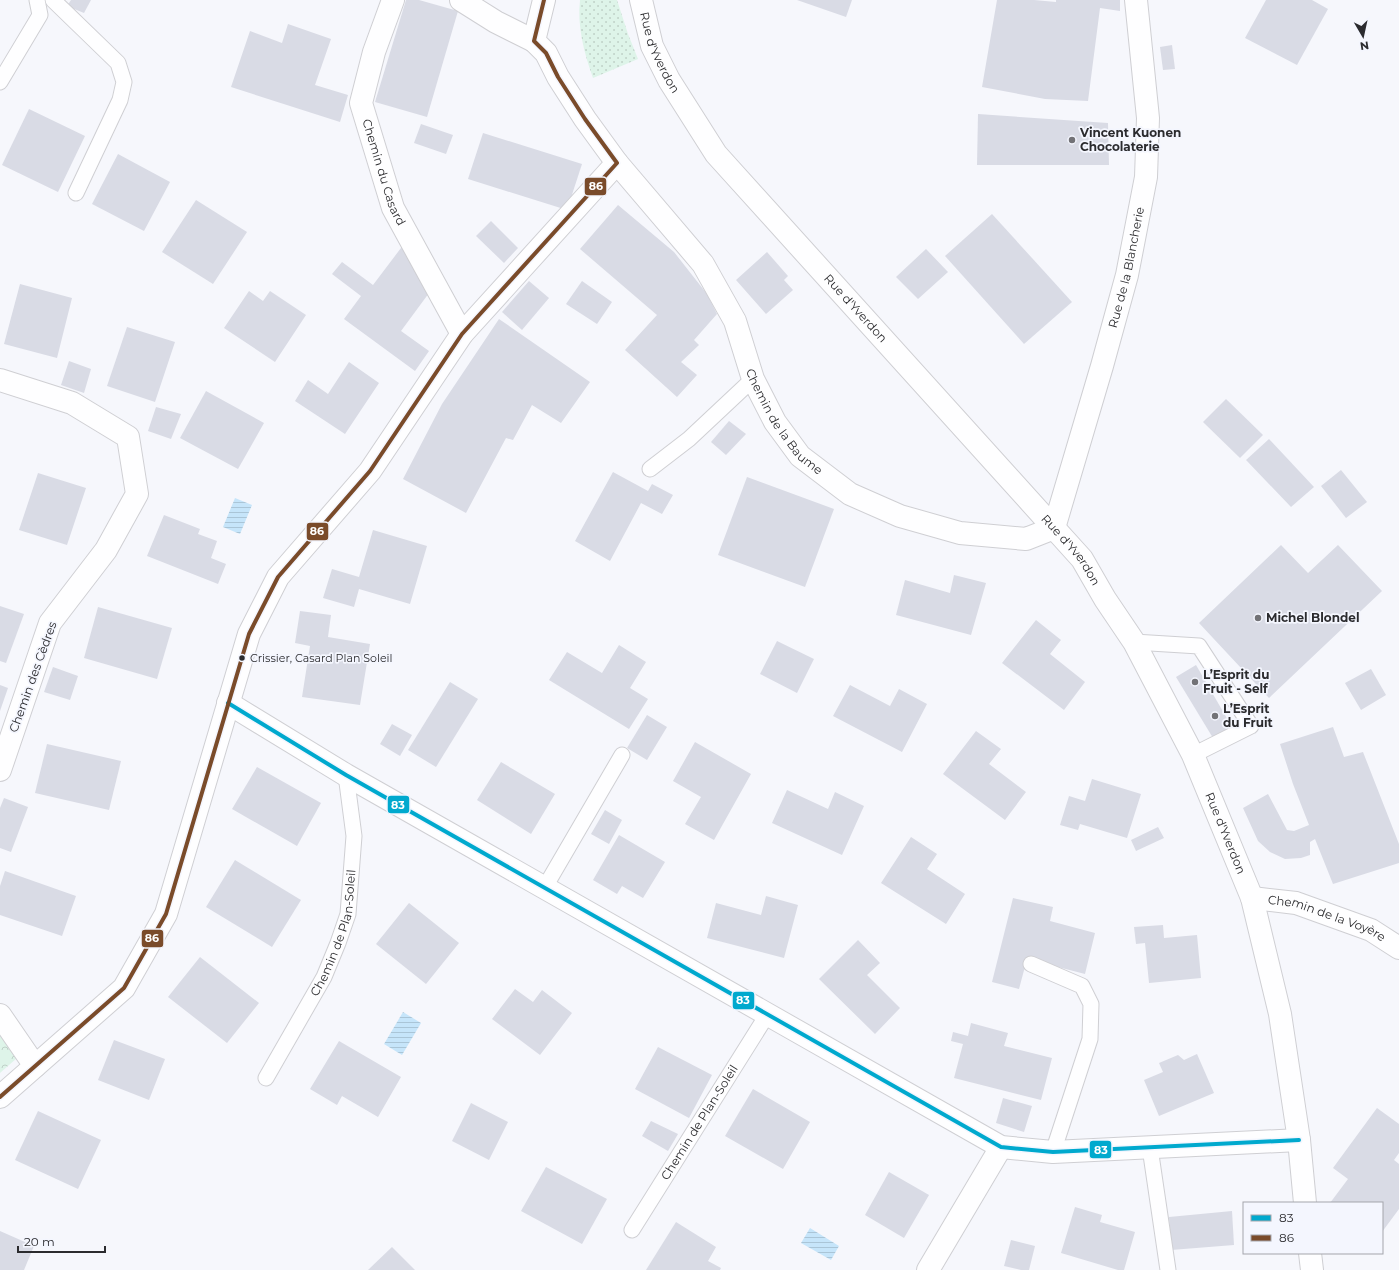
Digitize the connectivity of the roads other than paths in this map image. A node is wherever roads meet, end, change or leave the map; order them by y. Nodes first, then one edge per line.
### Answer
1 (37, 0) edge
2 (54, 0) edge
3 (394, 0) edge
4 (460, 0) edge
5 (544, 0) edge
6 (641, 0) edge
7 (1136, 0) edge
8 (534, 41) junction
9 (0, 82) edge
10 (617, 163) junction
11 (76, 193) dead end
12 (462, 334) junction
13 (753, 379) junction
14 (0, 380) edge
15 (650, 469) dead end
16 (1054, 528) junction
17 (1134, 642) junction
18 (228, 703) junction
19 (622, 755) dead end
20 (1193, 755) junction
21 (0, 770) edge
22 (346, 775) junction
23 (545, 887) junction
24 (1252, 898) junction
25 (1399, 948) edge
26 (1031, 964) dead end
27 (0, 1015) edge
28 (767, 1015) junction
29 (35, 1066) junction
30 (266, 1078) dead end
31 (0, 1097) edge
32 (1299, 1140) junction
33 (1001, 1147) junction
34 (1150, 1148) junction
35 (1053, 1152) junction
36 (1305, 1202) edge
37 (632, 1230) dead end
38 (1310, 1254) edge
39 (928, 1270) edge
40 (1168, 1270) edge
41 (1312, 1270) edge

1 - 9 lane
2 - 11 lane
3 - 12 street, Chemin du Casard
4 - 8 street
5 - 8 street
6 - 16 street, Rue d'Yverdon
7 - 16 street, Rue de la Blancherie
8 - 10 street
10 - 12 street
10 - 13 street, Chemin de la Baume
12 - 18 street
13 - 15 lane
13 - 16 street, Chemin de la Baume
14 - 21 street, Chemin des Cèdres
16 - 17 street, Rue d'Yverdon
17 - 20 street, Rue d'Yverdon
17 - 20 lane
18 - 22 street
18 - 29 street
19 - 23 lane
20 - 24 street, Rue d'Yverdon
22 - 23 street
22 - 30 lane, Chemin de Plan-Soleil
23 - 28 street
24 - 25 street, Chemin de la Voyère
24 - 32 street, Rue d'Yverdon
26 - 35 lane
27 - 29 street
28 - 33 street
28 - 37 lane, Chemin de Plan-Soleil
29 - 31 street
32 - 34 street
32 - 36 street, Rue d'Yverdon
33 - 35 street
33 - 39 street
34 - 35 street
34 - 40 lane
38 - 41 street

